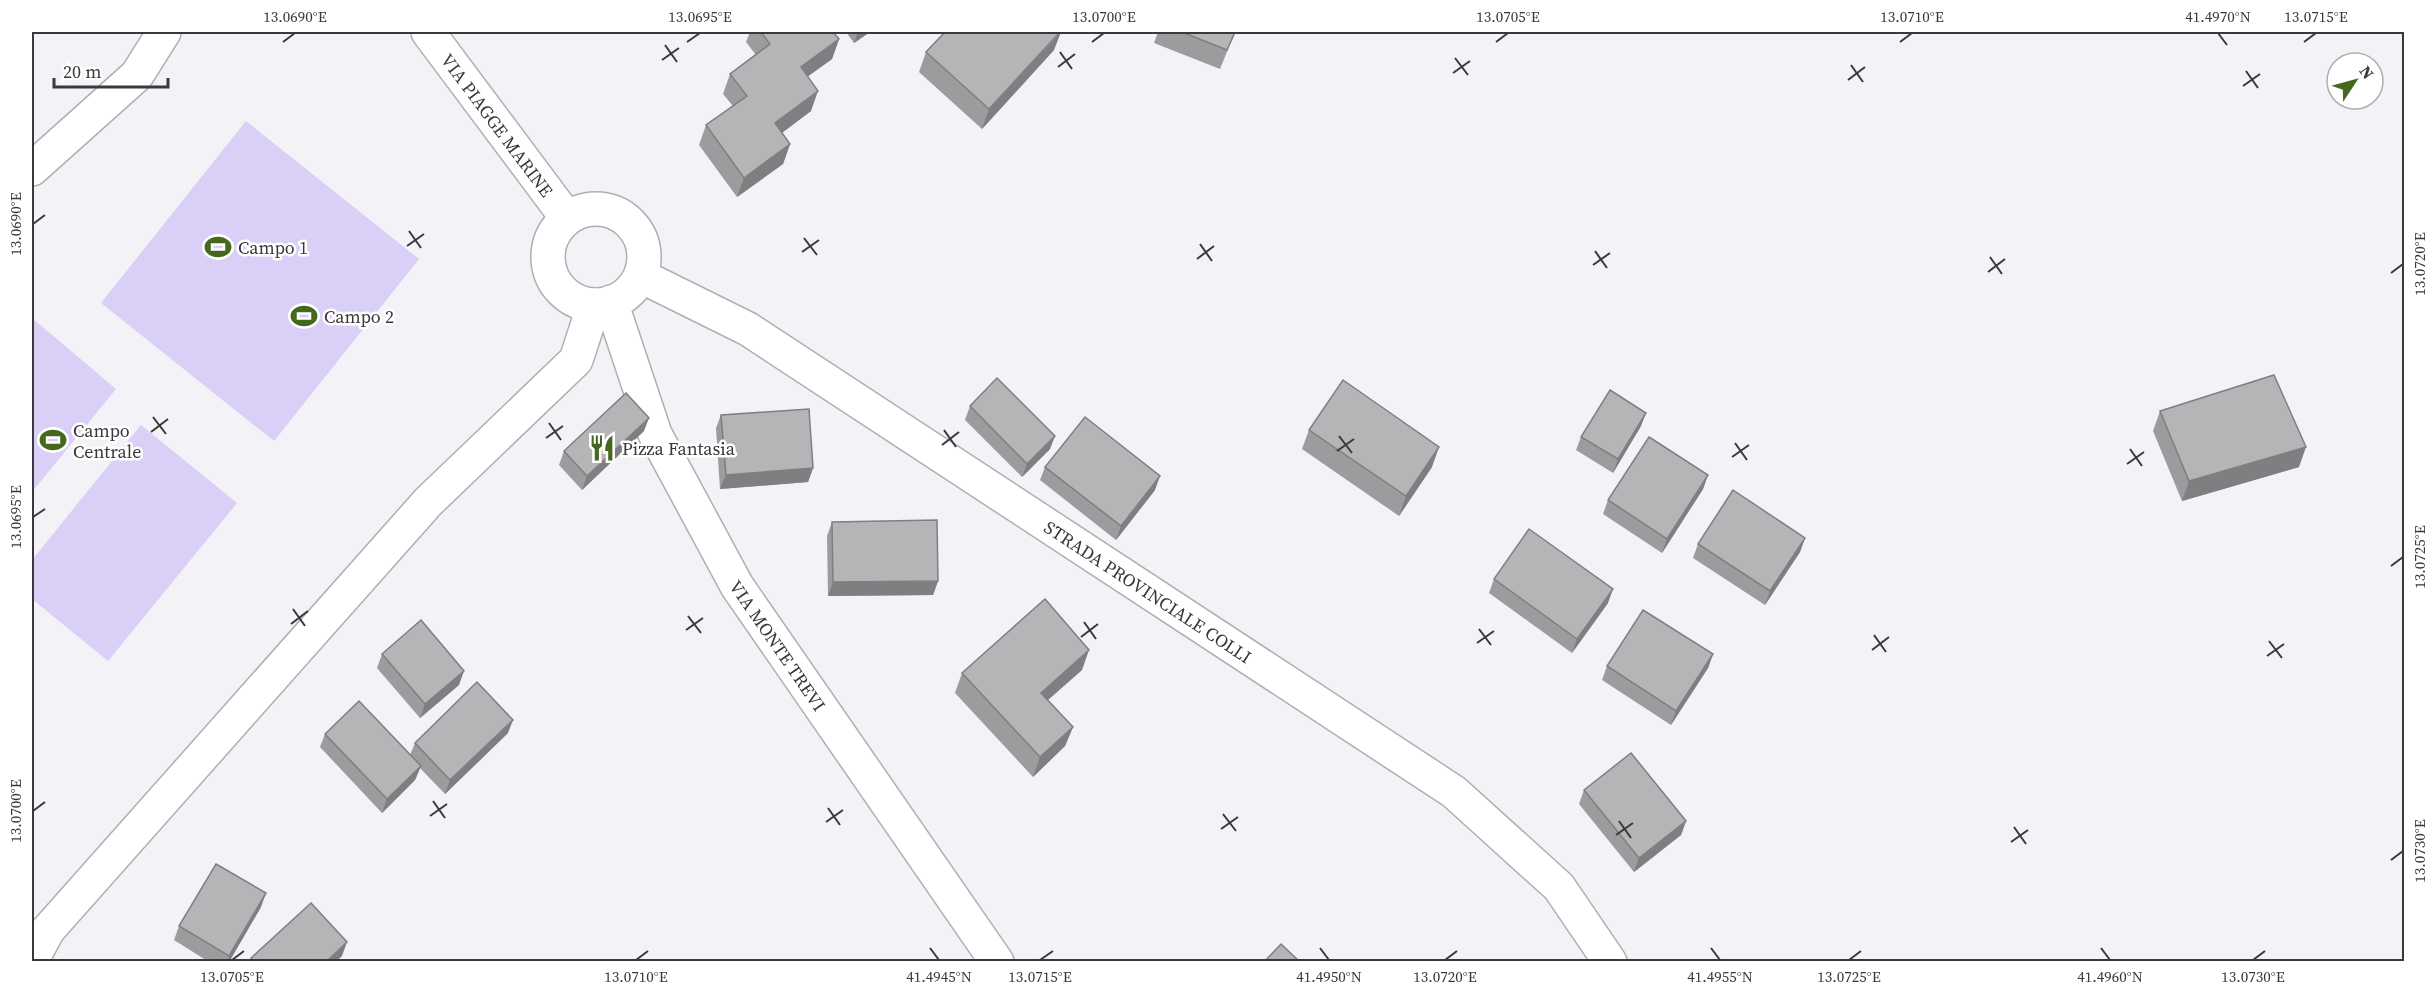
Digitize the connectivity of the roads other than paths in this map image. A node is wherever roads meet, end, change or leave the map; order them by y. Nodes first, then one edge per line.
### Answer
1 (164, 32) edge
2 (428, 32) edge
3 (32, 169) edge
4 (567, 218) junction
5 (641, 276) junction
6 (603, 304) junction
7 (32, 960) edge
8 (997, 962) edge
9 (1610, 962) edge

1 - 3 street
2 - 4 street, VIA PIAGGE MARINE
4 - 5 street
4 - 6 street
5 - 6 street
5 - 9 street, STRADA PROVINCIALE COLLI
6 - 7 street
6 - 8 street, VIA MONTE TREVI

